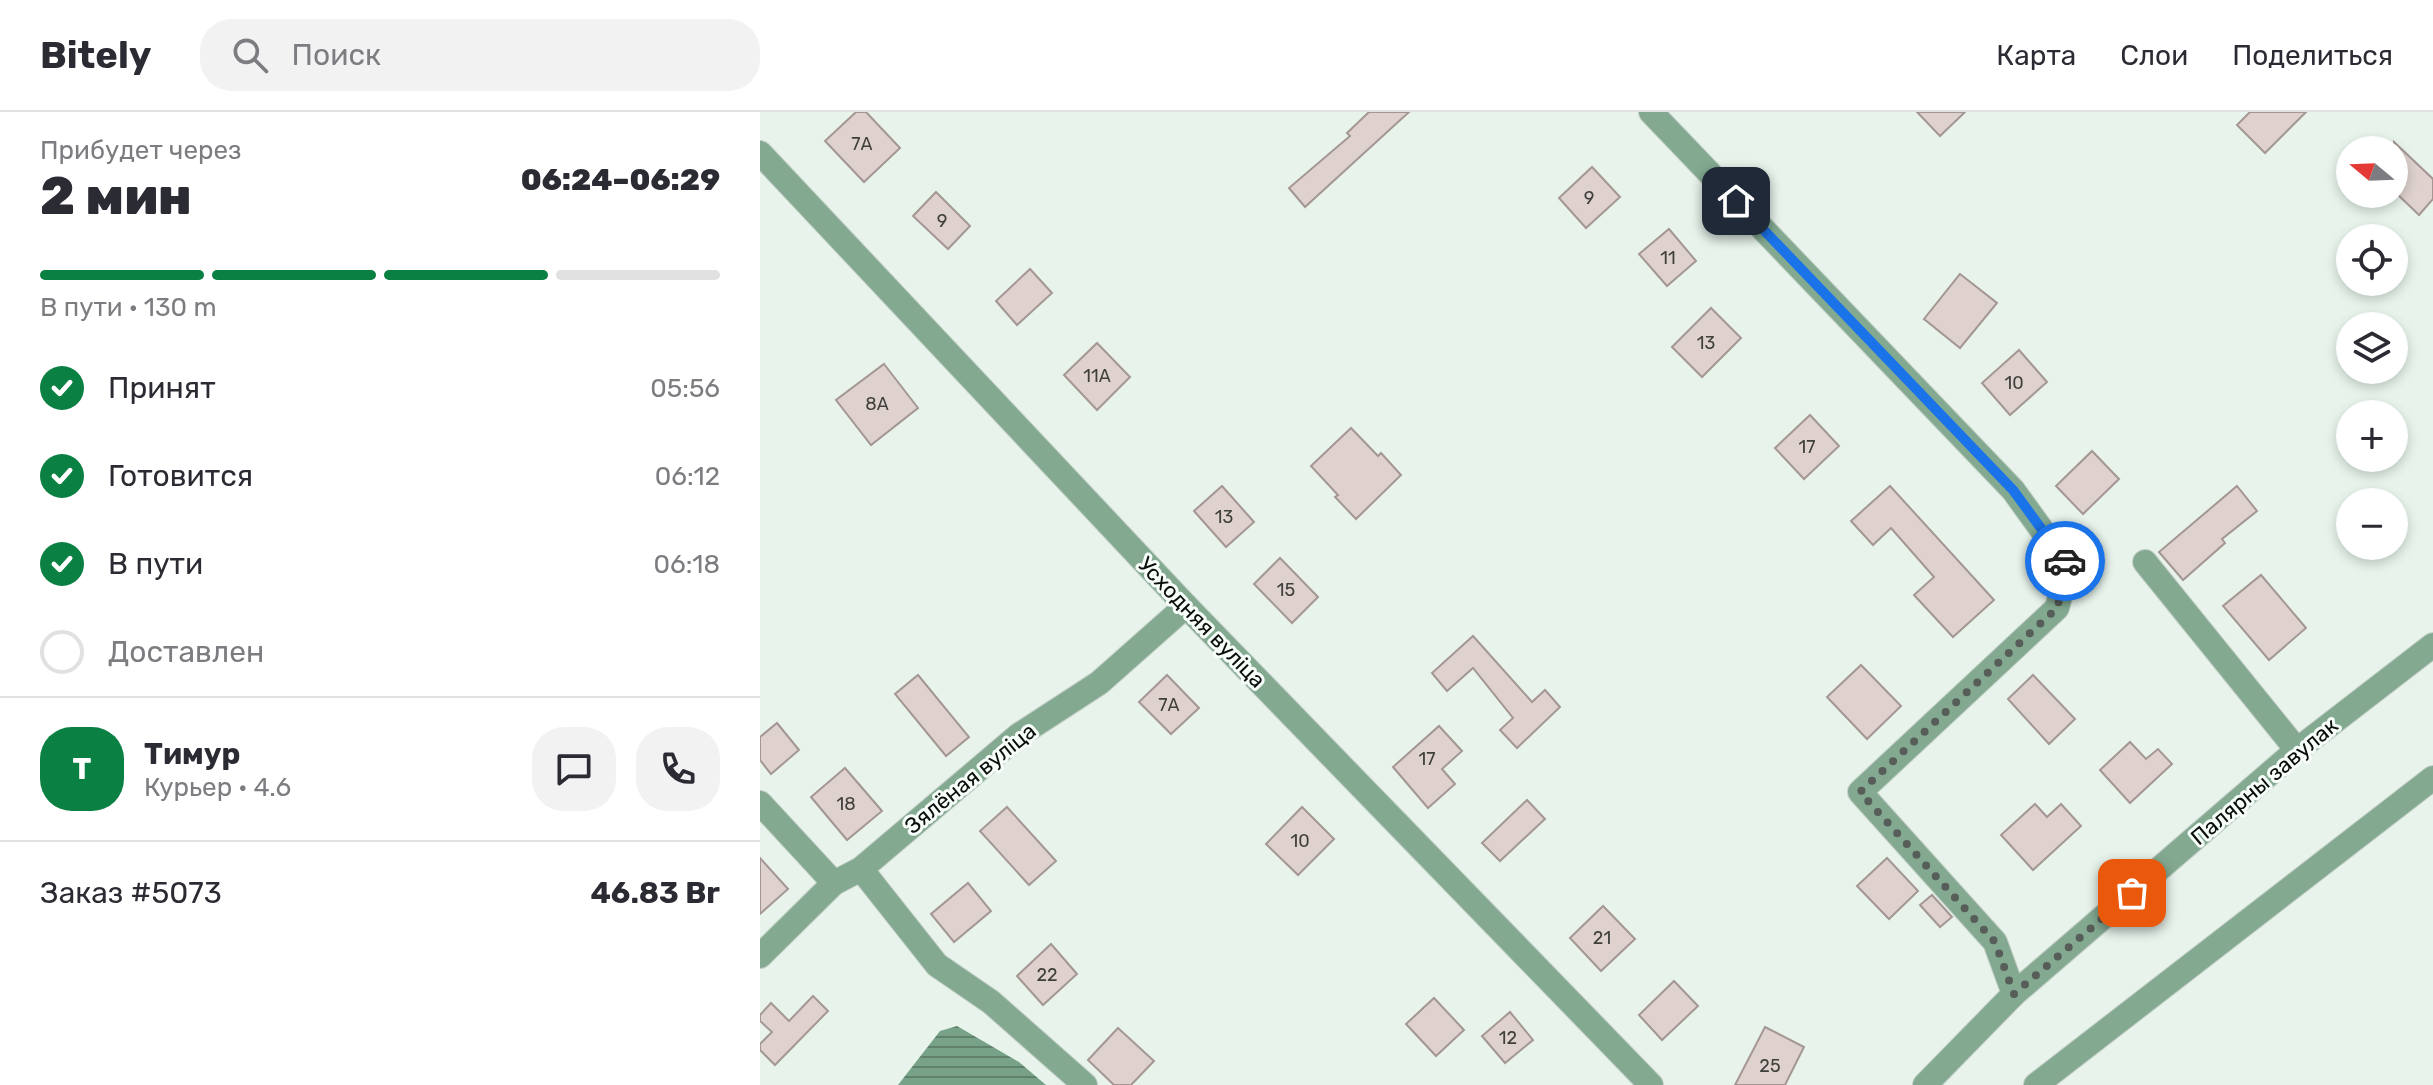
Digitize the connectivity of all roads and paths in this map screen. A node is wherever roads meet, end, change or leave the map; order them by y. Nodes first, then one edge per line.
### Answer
1 (1651, 112) edge
2 (760, 153) edge
3 (2145, 562) dead end
4 (1186, 606) junction
5 (2433, 645) edge
6 (2297, 750) junction
7 (2433, 778) edge
8 (760, 803) edge
9 (861, 869) junction
10 (834, 883) junction
11 (760, 956) edge
12 (2014, 994) junction
13 (1085, 1085) edge
14 (1651, 1085) edge
15 (1925, 1085) edge
16 (2036, 1085) edge

1 - 12 street
2 - 4 street, Усходняя вуліца
3 - 6 street
4 - 9 street, Зялёная вуліца
4 - 14 street, Усходняя вуліца
5 - 6 street, Палярны завулак
6 - 12 street, Палярны завулак
7 - 16 street
8 - 10 street
9 - 10 street, Зялёная вуліца
9 - 13 street
10 - 11 street, Зялёная вуліца
12 - 15 street, Палярны завулак

